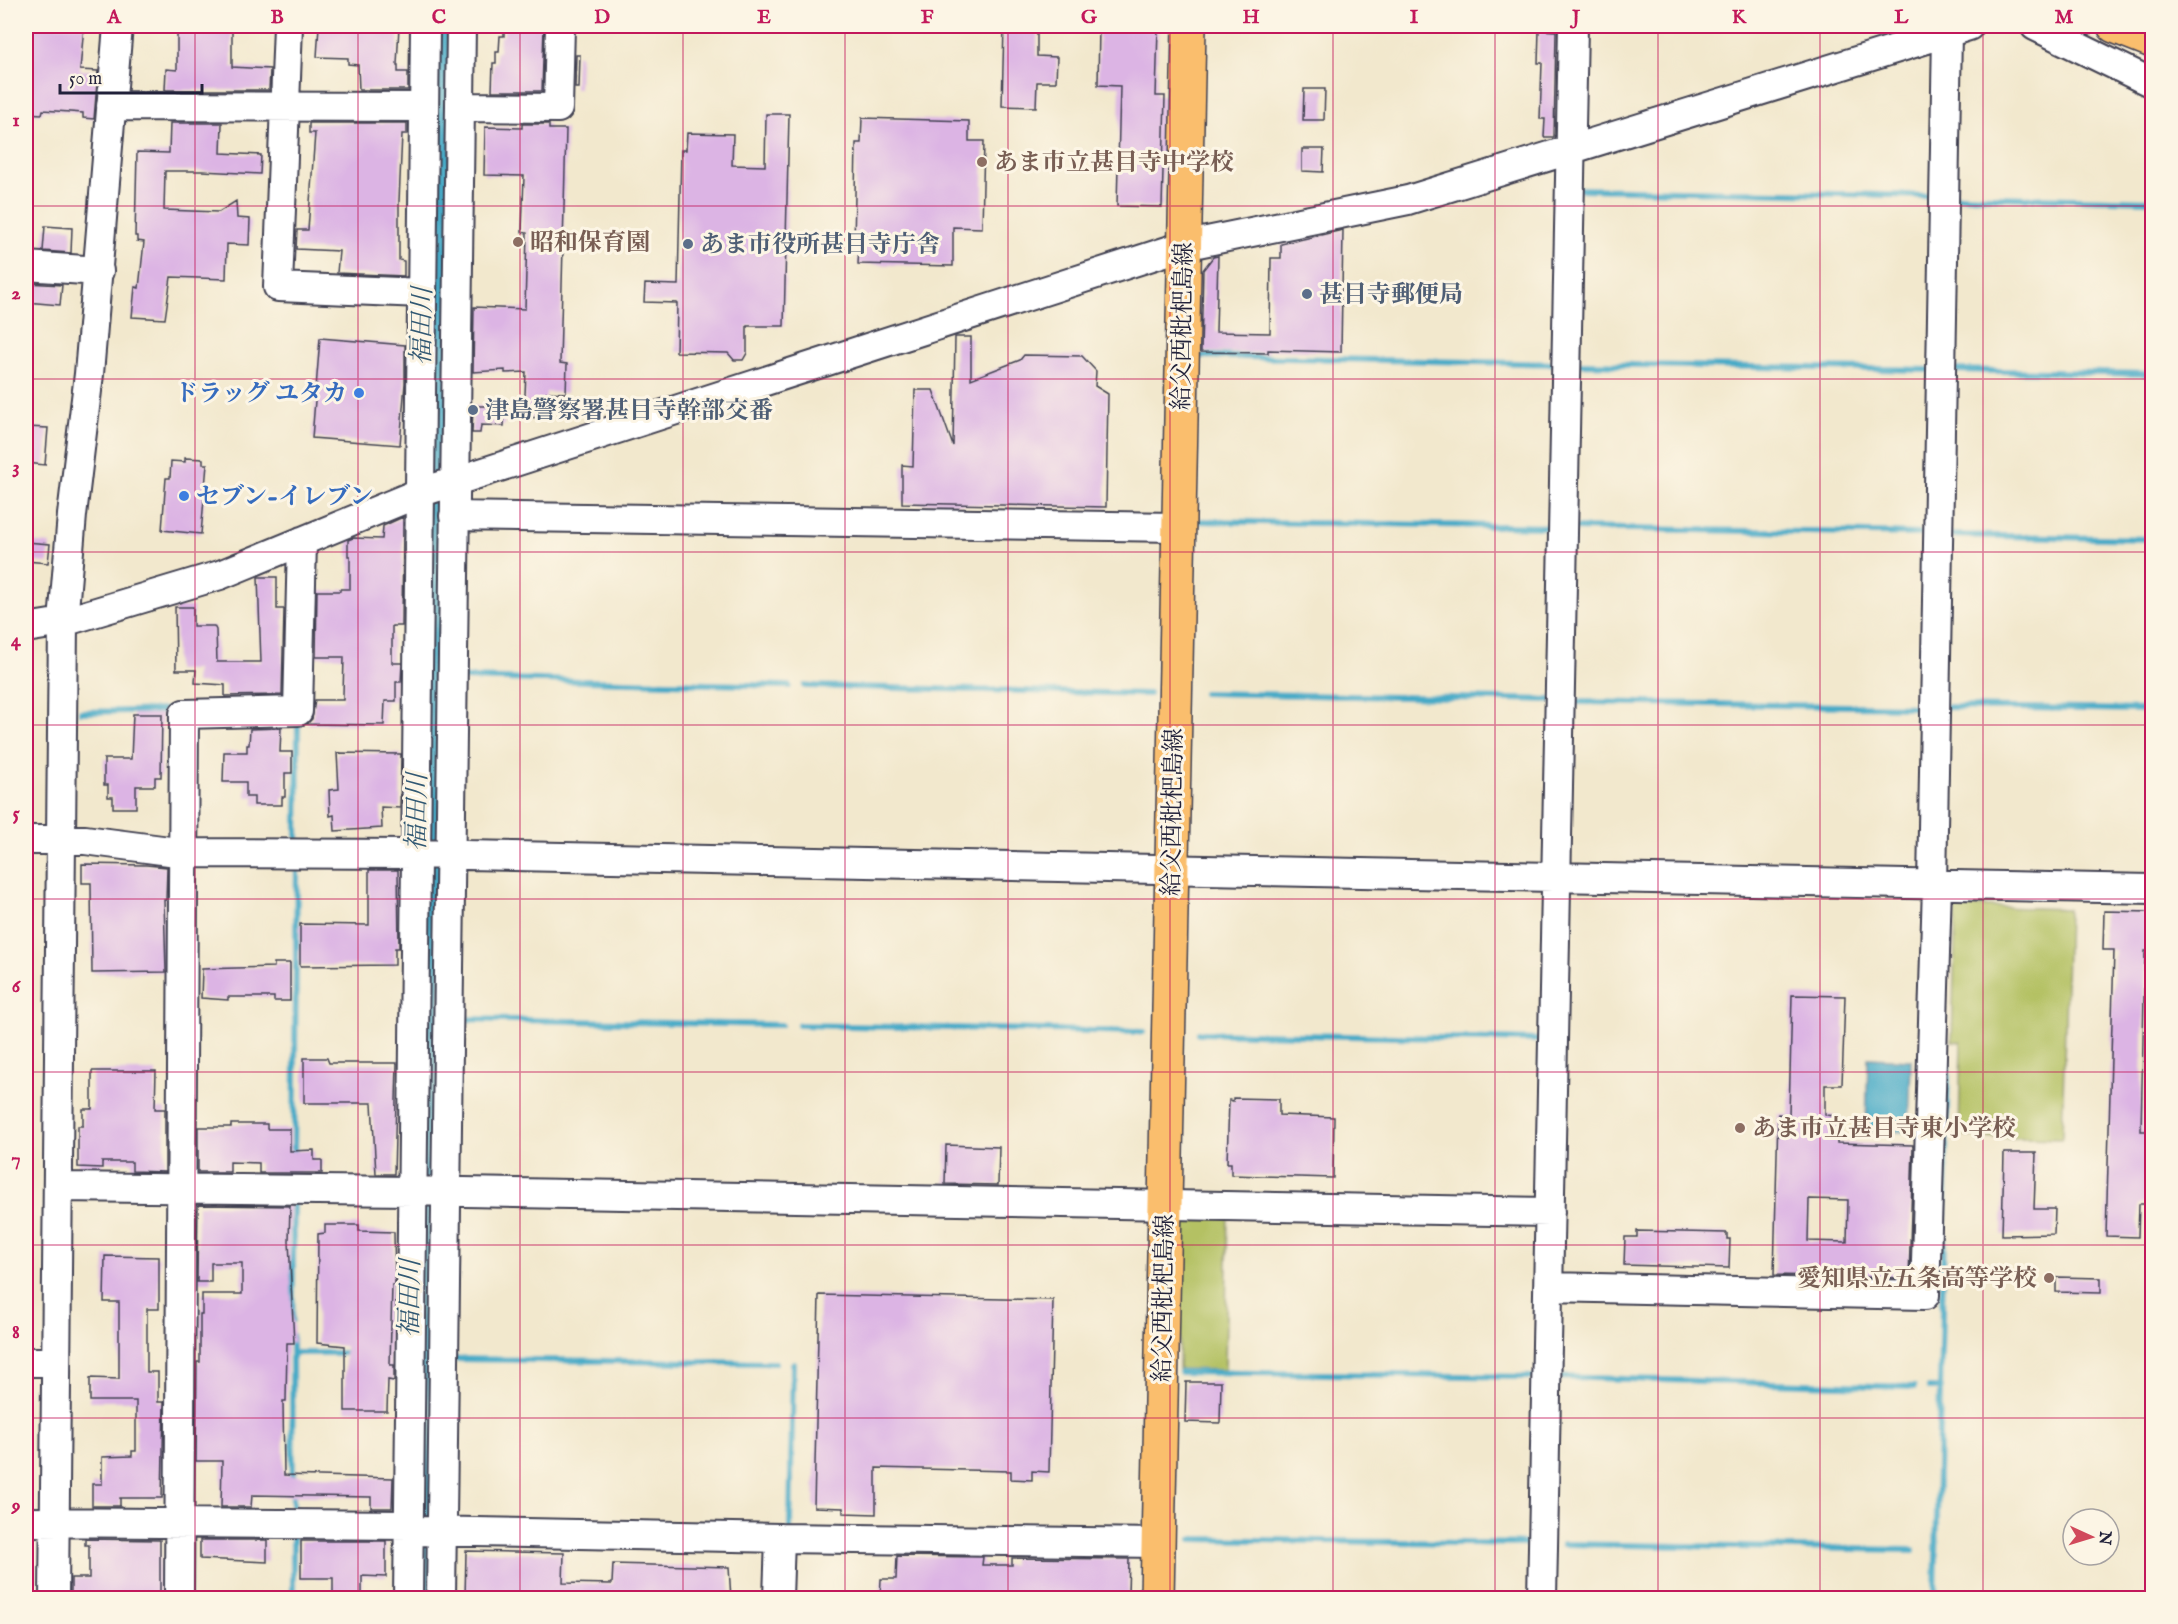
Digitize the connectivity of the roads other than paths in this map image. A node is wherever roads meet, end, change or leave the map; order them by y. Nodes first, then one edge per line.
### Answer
1 (117, 26) edge
2 (288, 26) edge
3 (425, 26) edge
4 (461, 26) edge
5 (560, 26) edge
6 (1189, 26) edge
7 (1573, 26) edge
8 (2036, 26) edge
9 (2114, 26) edge
10 (2146, 26) edge
11 (2152, 28) edge
12 (1958, 29) edge
13 (2152, 41) edge
14 (2152, 83) edge
15 (111, 106) junction
16 (286, 106) junction
17 (424, 107) junction
18 (460, 107) junction
19 (1571, 149) junction
20 (1183, 246) junction
21 (26, 266) edge
22 (99, 271) junction
23 (422, 293) junction
24 (451, 483) junction
25 (419, 493) junction
26 (454, 516) junction
27 (1177, 527) junction
28 (302, 541) junction
29 (63, 622) junction
30 (26, 628) edge
31 (26, 840) edge
32 (61, 840) junction
33 (184, 853) junction
34 (416, 854) junction
35 (448, 855) junction
36 (1171, 870) junction
37 (1557, 877) junction
38 (1935, 885) junction
39 (2152, 889) edge
40 (58, 1187) junction
41 (182, 1188) junction
42 (412, 1191) junction
43 (443, 1192) junction
44 (1165, 1205) junction
45 (1550, 1212) junction
46 (1548, 1287) junction
47 (26, 1362) edge
48 (56, 1362) junction
49 (26, 1522) edge
50 (55, 1522) junction
51 (180, 1523) junction
52 (422, 1530) junction
53 (780, 1538) junction
54 (1158, 1543) junction
55 (54, 1599) edge
56 (179, 1599) edge
57 (408, 1599) edge
58 (441, 1599) edge
59 (778, 1599) edge
60 (1157, 1599) edge
61 (1542, 1599) edge

1 - 15 street
2 - 16 street
3 - 17 street
4 - 18 street
5 - 18 street
6 - 20 main road, 給父西枇杷島線
7 - 19 street
8 - 14 street
9 - 13 main road
10 - 11 main road
12 - 19 street
12 - 38 street
15 - 16 street
15 - 22 street
16 - 17 street
16 - 23 street
17 - 23 street
18 - 24 street
19 - 20 street
19 - 37 street
20 - 24 street
20 - 27 main road, 給父西枇杷島線
21 - 22 street
22 - 29 street
23 - 25 street
24 - 25 street
24 - 26 street
25 - 28 street
25 - 34 street
26 - 27 street
26 - 35 street
27 - 36 main road, 給父西枇杷島線
28 - 29 street
28 - 33 street
29 - 30 street
29 - 32 street
31 - 32 street
32 - 33 street
32 - 40 street
33 - 34 street
33 - 41 street
34 - 35 street
34 - 42 street
35 - 36 street
35 - 43 street
36 - 37 street
36 - 44 main road, 給父西枇杷島線
37 - 38 street
37 - 45 street
38 - 39 street
38 - 46 street
40 - 41 street
40 - 48 street
41 - 42 street
41 - 51 street
42 - 43 street
42 - 52 street
43 - 44 street
43 - 52 street
44 - 45 street
44 - 54 main road, 給父西枇杷島線
45 - 46 street
46 - 61 street
47 - 48 street
48 - 50 street
49 - 50 street
50 - 51 street
50 - 55 street
51 - 52 street
51 - 56 street
52 - 53 street
52 - 57 street
52 - 58 street
53 - 54 street
53 - 59 street
54 - 60 main road, 給父西枇杷島線

